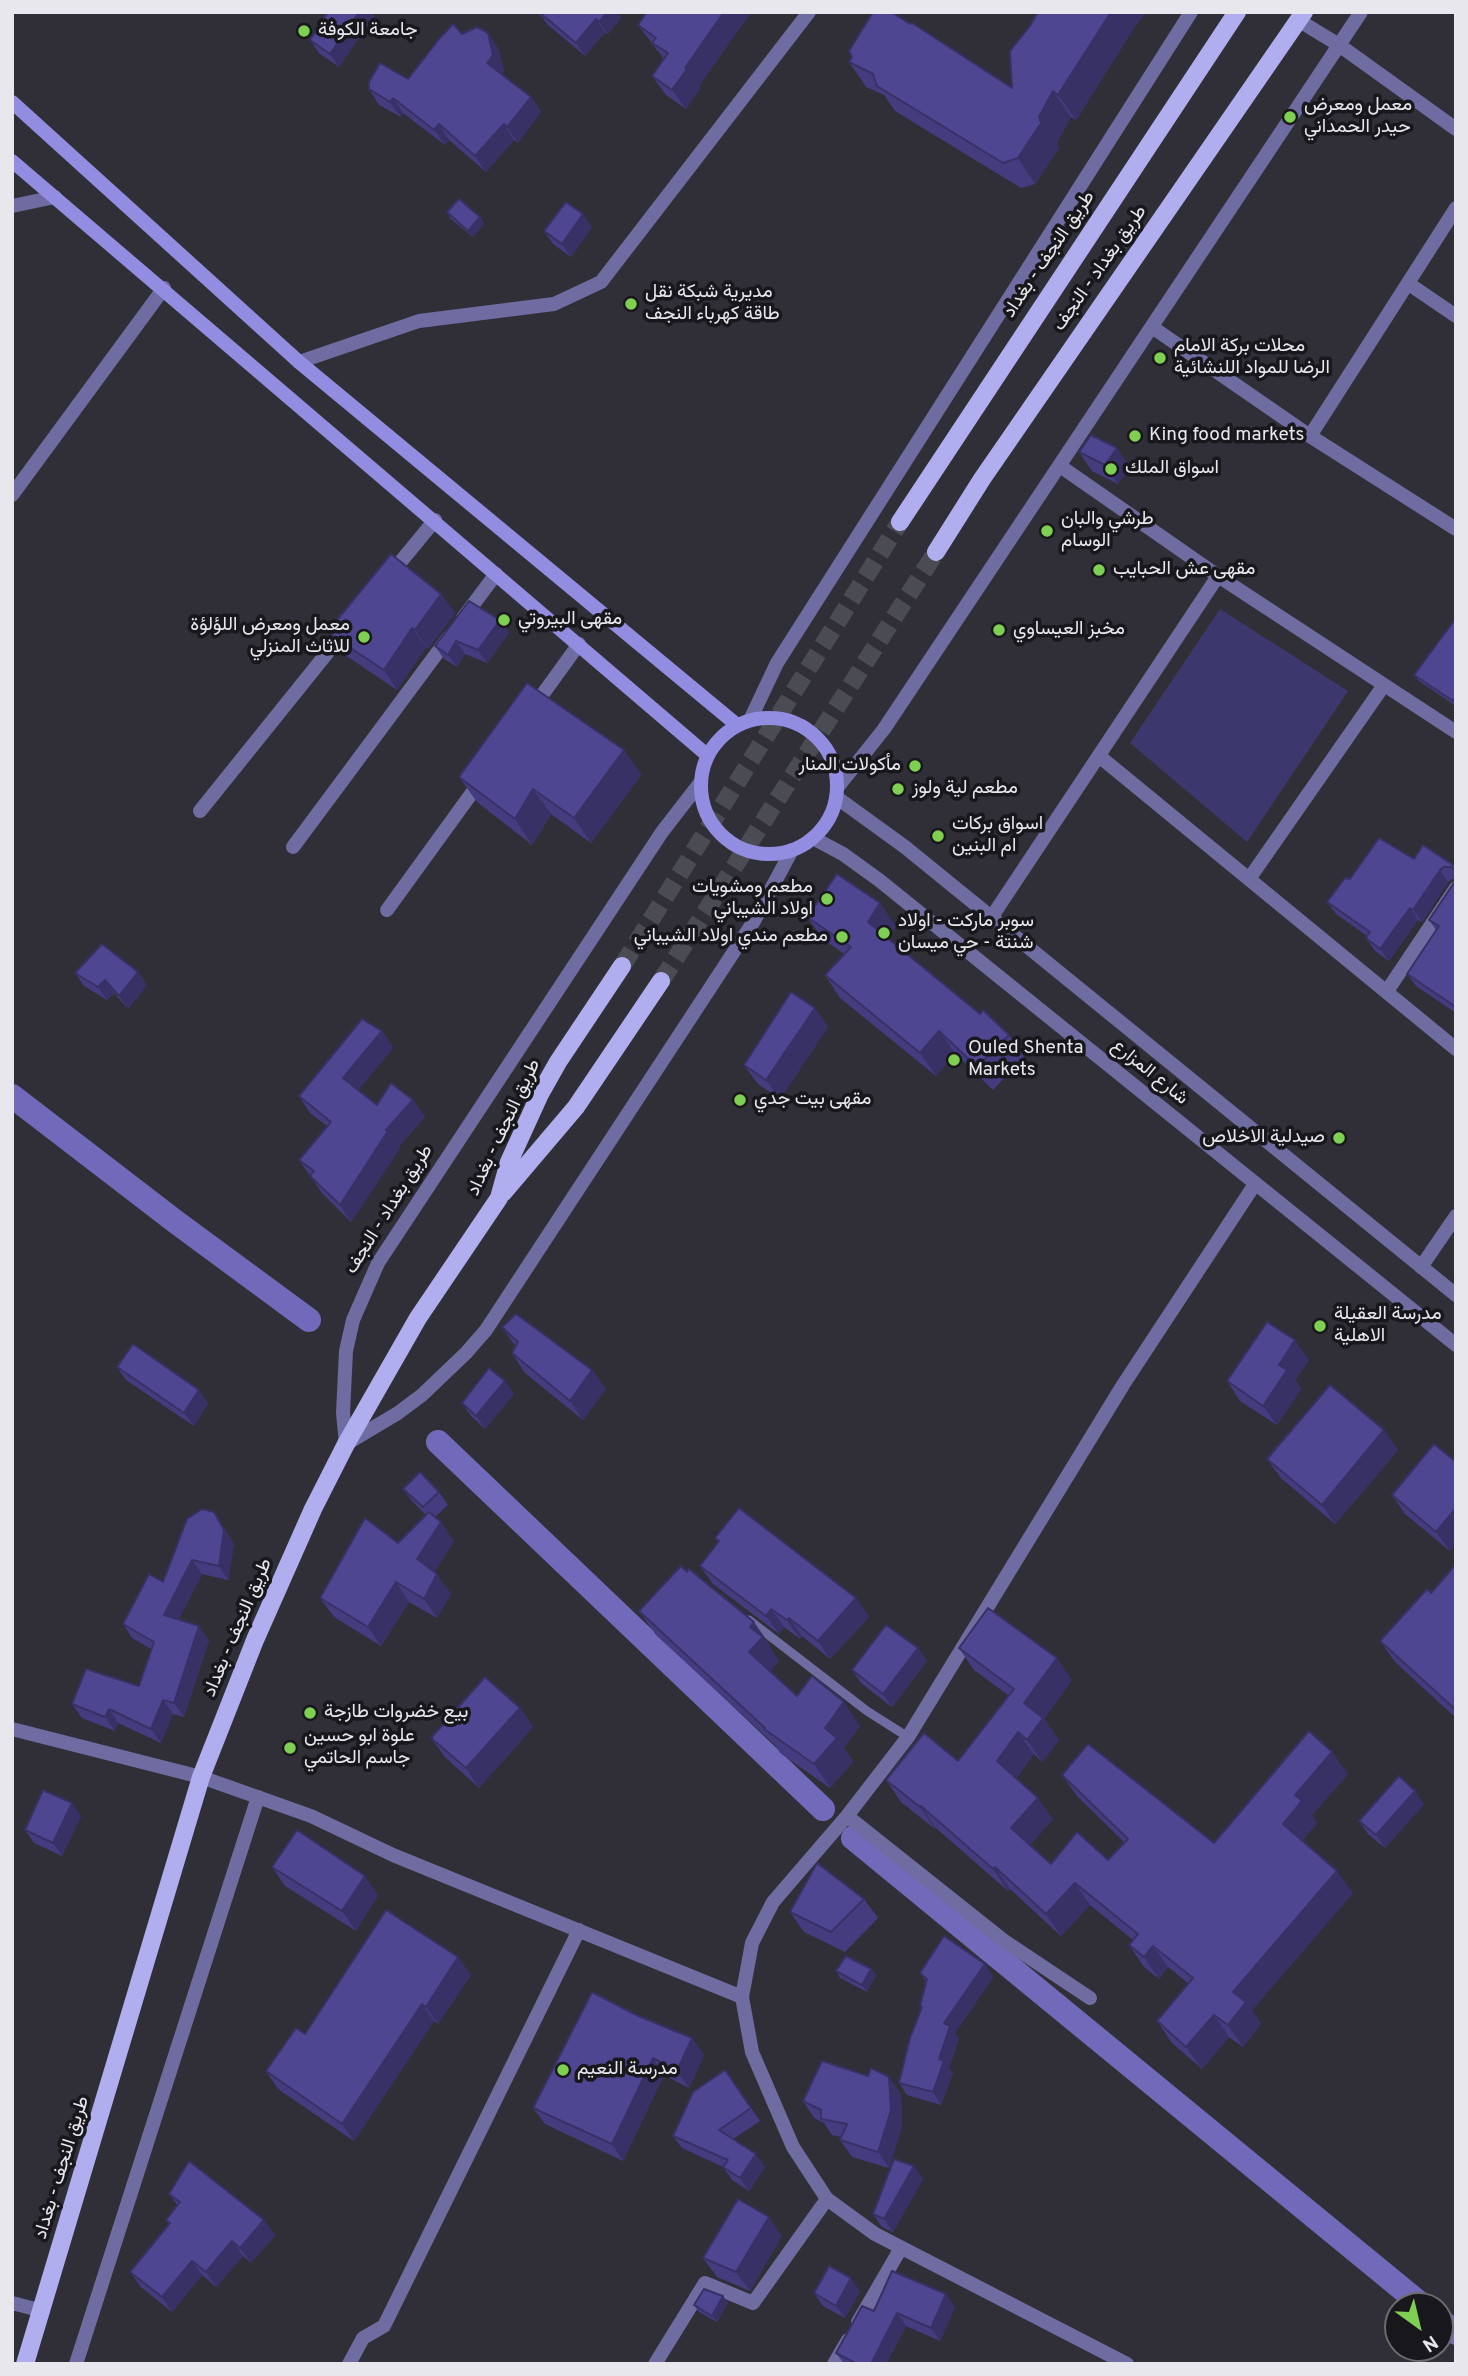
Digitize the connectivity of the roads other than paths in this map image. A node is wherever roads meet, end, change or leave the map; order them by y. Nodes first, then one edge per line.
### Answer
1 (809, 12) edge
2 (1191, 12) edge
3 (1237, 12) edge
4 (1361, 12) edge
5 (1301, 16) edge
6 (1339, 46) junction
7 (12, 102) edge
8 (1456, 129) edge
9 (12, 161) edge
10 (55, 197) junction
11 (12, 206) edge
12 (1456, 208) edge
13 (1409, 284) junction
14 (164, 288) junction
15 (1456, 316) edge
16 (1153, 327) junction
17 (299, 362) junction
18 (1310, 436) junction
19 (1060, 467) junction
20 (12, 495) edge
21 (435, 520) junction
22 (900, 522) tunnel mouth
23 (1456, 529) edge
24 (936, 552) tunnel mouth
25 (496, 574) junction
26 (1218, 576) junction
27 (383, 585) edge
28 (356, 617) edge
29 (579, 644) junction
30 (1384, 685) junction
31 (523, 722) edge
32 (744, 722) junction
33 (1456, 732) edge
34 (707, 755) junction
35 (1099, 756) junction
36 (491, 766) edge
37 (700, 783) junction
38 (837, 792) junction
39 (200, 811) dead end
40 (813, 838) junction
41 (293, 847) dead end
42 (792, 850) junction
43 (1250, 879) junction
44 (1456, 888) edge
45 (387, 910) dead end
46 (991, 918) junction
47 (622, 966) tunnel mouth
48 (661, 981) tunnel mouth
49 (1387, 991) junction
50 (1456, 1049) edge
51 (1255, 1184) junction
52 (499, 1198) junction
53 (1456, 1216) edge
54 (1421, 1267) junction
55 (1456, 1294) edge
56 (1456, 1345) edge
57 (346, 1444) junction
58 (745, 1617) edge
59 (12, 1728) edge
60 (908, 1737) junction
61 (201, 1777) junction
62 (258, 1797) junction
63 (847, 1816) junction
64 (579, 1930) junction
65 (742, 1997) junction
66 (1090, 1998) dead end
67 (827, 2199) junction
68 (901, 2248) junction
69 (12, 2303) edge
70 (43, 2311) junction
71 (25, 2364) edge
72 (76, 2364) edge
73 (349, 2364) edge
74 (655, 2364) edge
75 (834, 2364) edge
76 (1127, 2364) edge

1 - 17 street
2 - 32 street
3 - 22 main road, طريق النجف - بغداد
4 - 6 street
5 - 6 street
5 - 24 main road, طريق بغداد - النجف
6 - 8 street
6 - 16 street
7 - 17 main road
9 - 10 main road
10 - 11 street
10 - 14 main road
12 - 13 street
13 - 15 street
13 - 18 street
14 - 20 street
14 - 21 main road
16 - 18 street
16 - 19 street
17 - 32 main road
18 - 23 street
19 - 26 street
19 - 38 street
21 - 25 main road
21 - 27 street
25 - 29 main road
25 - 41 street
26 - 30 street
26 - 35 street
28 - 39 street
29 - 31 street
29 - 34 main road
30 - 33 street
30 - 43 street
32 - 34 main road
32 - 38 main road
34 - 37 main road
35 - 43 street
35 - 46 street
36 - 45 street
37 - 42 main road
37 - 57 street, طريق بغداد - النجف
38 - 40 main road
38 - 46 street, شارع المزارع
40 - 42 main road
40 - 51 street, شارع المزارع
42 - 57 street
43 - 49 street
44 - 49 street
46 - 54 street, شارع المزارع
47 - 52 main road, طريق النجف - بغداد
48 - 52 main road
49 - 50 street
51 - 56 street, شارع المزارع
51 - 60 street
52 - 57 main road, طريق النجف - بغداد
53 - 54 street
54 - 55 street, شارع المزارع
57 - 61 main road, طريق النجف - بغداد
58 - 60 lane
59 - 61 street
60 - 63 street
61 - 62 street
61 - 70 main road, طريق النجف - بغداد
62 - 64 street
62 - 72 street
63 - 65 street
63 - 66 street
64 - 65 street
64 - 73 street
65 - 67 street
67 - 68 street
67 - 74 street
68 - 75 street
68 - 76 street
69 - 70 street
70 - 71 main road, طريق النجف - بغداد

